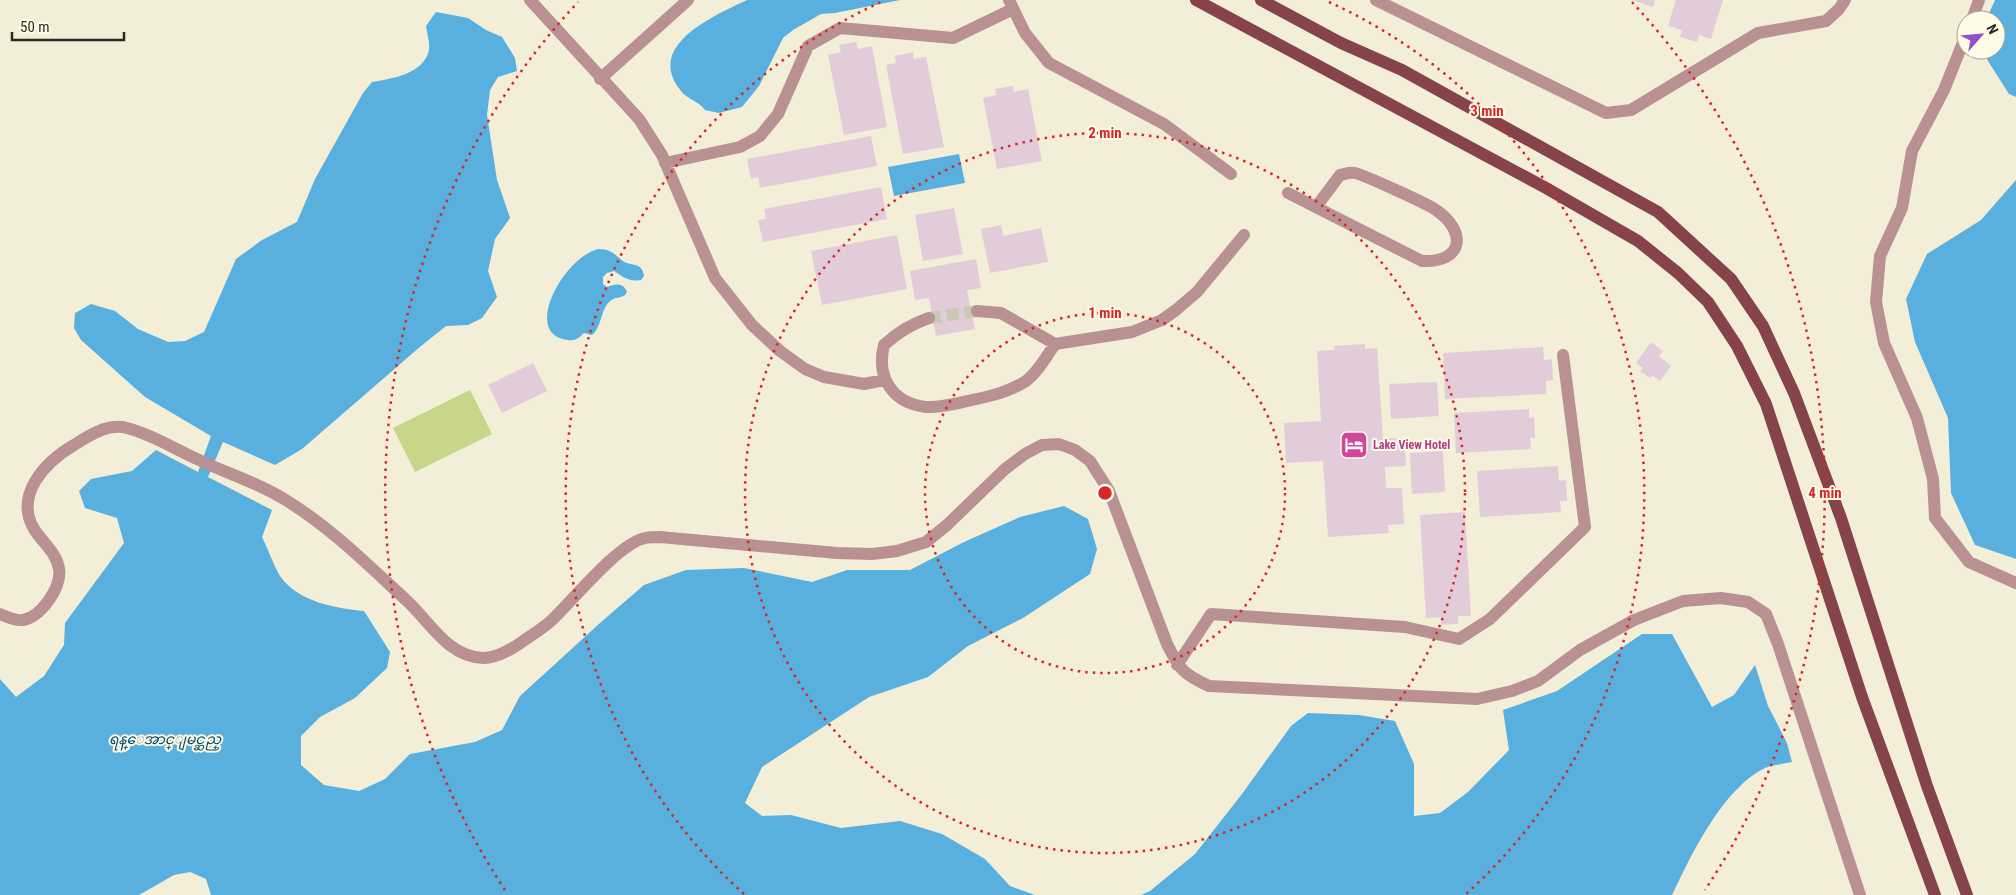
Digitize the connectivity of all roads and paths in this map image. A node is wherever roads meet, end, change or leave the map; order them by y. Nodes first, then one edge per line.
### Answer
1 (530, 0) edge
2 (688, 0) edge
3 (1196, 0) edge
4 (1261, 0) edge
5 (1376, 0) edge
6 (1845, 0) edge
7 (1011, 4) edge
8 (1956, 60) edge
9 (600, 79) junction
10 (665, 163) junction
11 (1231, 174) dead end
12 (1288, 193) dead end
13 (1316, 207) junction
14 (1244, 235) dead end
15 (977, 311) tunnel mouth
16 (928, 318) tunnel mouth
17 (1055, 344) junction
18 (1563, 356) dead end
19 (884, 380) junction
20 (2016, 583) edge
21 (0, 614) edge
22 (1178, 665) junction
23 (1860, 895) edge
24 (1935, 895) edge
25 (1967, 895) edge

1 - 9 street
2 - 9 street
3 - 24 main road
4 - 25 main road
5 - 6 street
7 - 10 street
7 - 11 street
8 - 20 street
9 - 10 street
10 - 19 street
12 - 13 street
13 - 13 street
14 - 17 street
15 - 17 street
16 - 19 street
17 - 19 street
18 - 22 street
21 - 22 street
22 - 23 street

